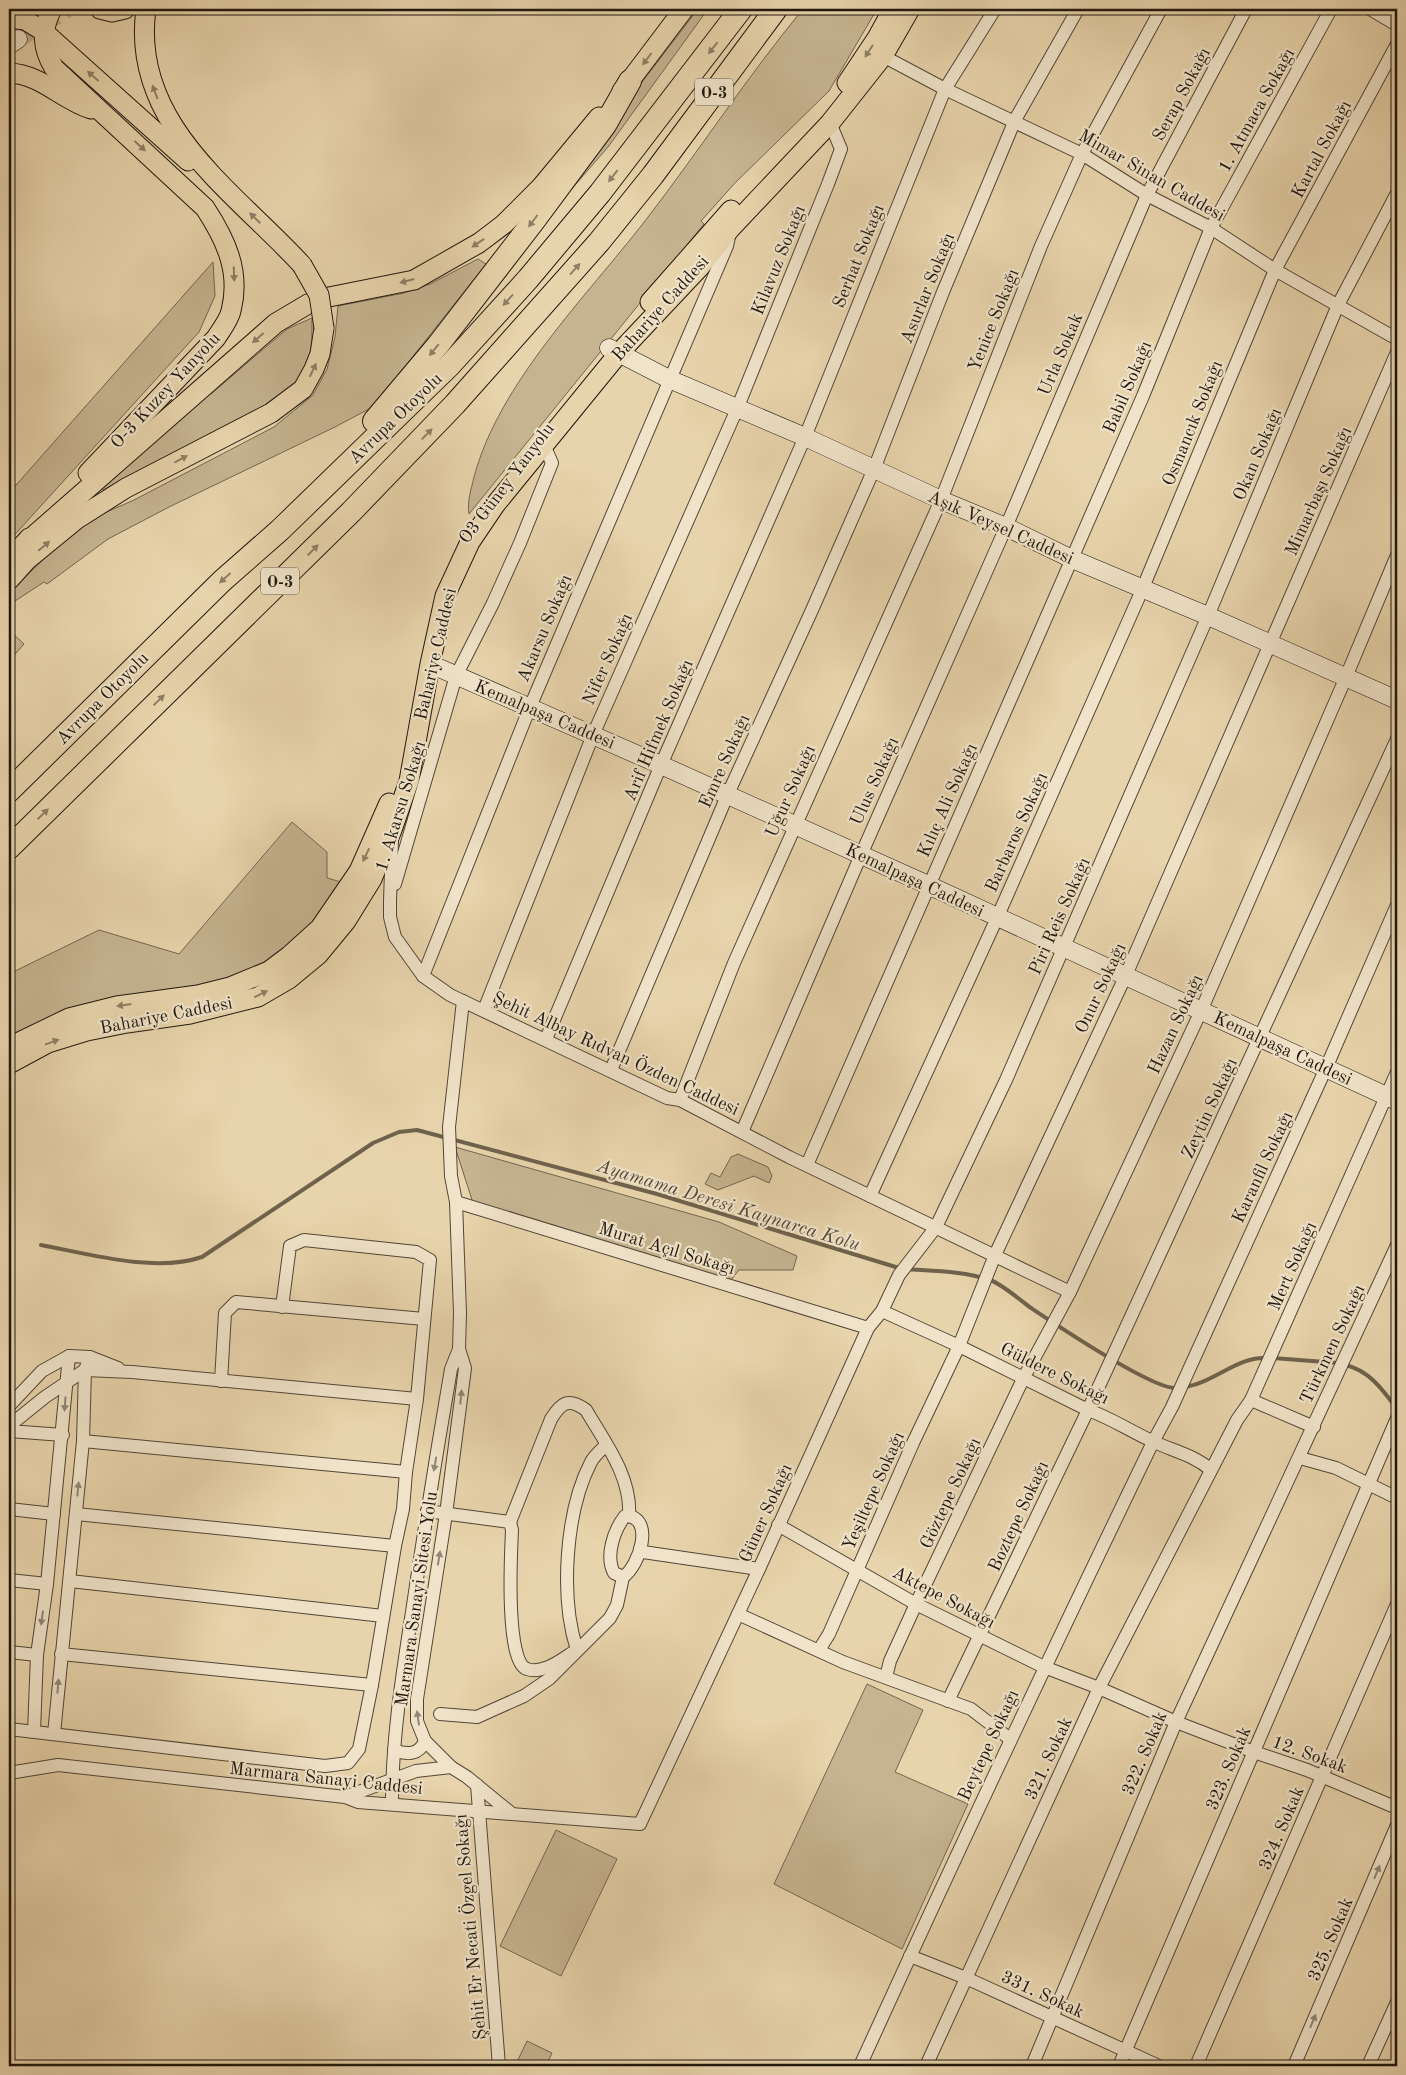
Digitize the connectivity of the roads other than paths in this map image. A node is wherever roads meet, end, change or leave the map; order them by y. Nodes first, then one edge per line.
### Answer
1 (16, 9) edge
2 (52, 9) edge
3 (100, 9) edge
4 (125, 9) edge
5 (146, 9) edge
6 (684, 9) edge
7 (741, 9) edge
8 (776, 9) edge
9 (793, 9) edge
10 (893, 9) edge
11 (910, 9) edge
12 (995, 9) edge
13 (1078, 9) edge
14 (1161, 9) edge
15 (1246, 9) edge
16 (1331, 9) edge
17 (1370, 9) edge
18 (9, 17) edge
19 (1397, 25) edge
20 (43, 31) junction
21 (1397, 44) edge
22 (882, 56) junction
23 (9, 73) edge
24 (630, 81) junction
25 (945, 89) junction
26 (104, 114) junction
27 (1015, 120) junction
28 (830, 123) junction
29 (1082, 154) junction
30 (653, 175) junction
31 (1397, 193) edge
32 (1147, 195) junction
33 (236, 200) junction
34 (1211, 228) junction
35 (730, 229) junction
36 (1275, 270) junction
37 (1338, 305) junction
38 (1397, 339) edge
39 (614, 350) junction
40 (1397, 352) edge
41 (670, 379) junction
42 (736, 409) junction
43 (805, 437) junction
44 (544, 445) junction
45 (874, 469) junction
46 (941, 500) junction
47 (1006, 527) junction
48 (22, 546) junction
49 (261, 546) junction
50 (1397, 555) edge
51 (1072, 559) junction
52 (9, 562) edge
53 (9, 580) edge
54 (1142, 590) junction
55 (1208, 616) junction
56 (1270, 644) junction
57 (430, 664) junction
58 (456, 676) junction
59 (1346, 677) junction
60 (1397, 700) edge
61 (530, 707) junction
62 (593, 735) junction
63 (1397, 739) edge
64 (661, 765) junction
65 (9, 791) edge
66 (727, 796) junction
67 (794, 825) junction
68 (392, 830) junction
69 (9, 848) edge
70 (861, 855) junction
71 (928, 885) junction
72 (390, 901) junction
73 (1397, 905) edge
74 (997, 918) junction
75 (1064, 948) junction
76 (1126, 975) junction
77 (423, 976) junction
78 (463, 1001) junction
79 (484, 1010) junction
80 (1201, 1011) junction
81 (1261, 1038) junction
82 (546, 1039) junction
83 (9, 1047) edge
84 (9, 1064) edge
85 (1326, 1068) junction
86 (612, 1070) junction
87 (1397, 1072) edge
88 (1392, 1098) edge
89 (680, 1100) junction
90 (742, 1132) junction
91 (807, 1165) junction
92 (870, 1196) junction
93 (456, 1202) junction
94 (936, 1227) junction
95 (1397, 1245) edge
96 (995, 1255) junction
97 (1070, 1292) junction
98 (282, 1307) junction
99 (882, 1310) junction
100 (424, 1319) junction
101 (868, 1328) junction
102 (959, 1346) junction
103 (460, 1349) junction
104 (69, 1356) junction
105 (90, 1357) junction
106 (85, 1370) junction
107 (132, 1372) junction
108 (1023, 1379) junction
109 (221, 1380) junction
110 (67, 1382) junction
111 (417, 1399) junction
112 (1251, 1400) junction
113 (9, 1406) edge
114 (1088, 1410) junction
115 (1397, 1419) edge
116 (9, 1426) edge
117 (1314, 1427) junction
118 (9, 1432) edge
119 (63, 1435) junction
120 (83, 1441) junction
121 (1153, 1442) junction
122 (606, 1445) junction
123 (1300, 1458) junction
124 (1211, 1470) junction
125 (406, 1472) junction
126 (1369, 1483) junction
127 (1397, 1498) edge
128 (9, 1509) edge
129 (427, 1512) junction
130 (54, 1514) junction
131 (76, 1514) junction
132 (446, 1514) junction
133 (628, 1516) junction
134 (510, 1522) junction
135 (778, 1525) junction
136 (395, 1546) junction
137 (640, 1549) junction
138 (759, 1569) junction
139 (857, 1570) junction
140 (623, 1577) junction
141 (9, 1580) edge
142 (70, 1581) junction
143 (47, 1584) junction
144 (916, 1604) junction
145 (1397, 1604) edge
146 (738, 1614) junction
147 (384, 1616) junction
148 (980, 1637) junction
149 (577, 1650) junction
150 (819, 1650) junction
151 (9, 1652) edge
152 (61, 1654) junction
153 (37, 1655) junction
154 (1044, 1668) junction
155 (886, 1678) junction
156 (372, 1686) junction
157 (1099, 1688) junction
158 (948, 1701) junction
159 (440, 1714) dead end
160 (1176, 1722) junction
161 (9, 1729) edge
162 (34, 1732) junction
163 (54, 1734) junction
164 (1010, 1739) junction
165 (425, 1741) junction
166 (394, 1750) junction
167 (1254, 1752) junction
168 (451, 1767) junction
169 (9, 1772) edge
170 (1322, 1776) junction
171 (392, 1780) junction
172 (477, 1785) junction
173 (345, 1797) junction
174 (392, 1804) junction
175 (1397, 1808) edge
176 (478, 1810) junction
177 (510, 1813) junction
178 (640, 1824) joint
179 (1397, 1825) edge
180 (910, 1956) junction
181 (966, 1978) junction
182 (1397, 2002) edge
183 (1052, 2018) junction
184 (1125, 2051) junction
185 (499, 2066) edge
186 (860, 2066) edge
187 (926, 2066) edge
188 (1032, 2066) edge
189 (1119, 2066) edge
190 (1159, 2066) edge
191 (1196, 2066) edge
192 (1294, 2066) edge
193 (1368, 2066) edge

1 - 18 main road
2 - 20 main road
3 - 4 main road
33 -> 5 main road
6 -> 24 main road
7 -> 49 highway, Avrupa Otoyolu / O-3
8 - 30 highway, O-3
9 - 30 highway
10 -> 39 main road
11 - 22 main road, Bahariye Caddesi
12 - 25 street, Serhat Sokağı
13 - 27 street, Asurlar Sokağı
14 - 29 street, Yenice Sokağı
15 - 32 street, Serap Sokağı
16 - 34 street, 1. Atmaca Sokağı
17 - 19 street
18 - 20 main road
20 - 26 main road, O-3 Kuzey Yanyolu
33 -> 20 main road
21 - 36 street, Kartal Sokağı
22 - 25 street, Mimar Sinan Caddesi
22 - 28 main road, Bahariye Caddesi
23 - 26 main road
24 -> 48 main road
24 -> 49 highway
25 - 27 street, Mimar Sinan Caddesi
25 - 43 street, Serhat Sokağı
26 -> 48 main road, O-3 Kuzey Yanyolu
27 - 29 street, Mimar Sinan Caddesi
27 - 45 street, Asurlar Sokağı
28 - 35 main road, Bahariye Caddesi
28 - 42 street, Kilavuz Sokağı
29 - 32 street, Mimar Sinan Caddesi
29 - 46 street, Yenice Sokağı
69 -> 30 highway, Avrupa Otoyolu / O-3
31 - 37 street, Okan Sokağı
32 - 34 street, Mimar Sinan Caddesi
32 - 47 street, Urla Sokak
53 -> 33 main road, bridge
34 - 36 street, Mimar Sinan Caddesi
34 - 51 street, Babil Sokağı
35 - 39 main road, Bahariye Caddesi
35 - 41 street, Akarsu Sokağı
36 - 37 street, Mimar Sinan Caddesi
36 - 54 street, Osmancık Sokağı
37 - 38 street, Mimar Sinan Caddesi
37 - 55 street, Okan Sokağı
39 - 41 main road, Aşık Veysel Caddesi
39 - 44 main road, Bahariye Caddesi
39 -> 83 main road, O3 Güney Yanyolu
40 - 56 street, Mimarbaşı Sokağı
41 - 42 main road, Aşık Veysel Caddesi
41 - 61 street, Akarsu Sokağı
42 - 43 main road, Aşık Veysel Caddesi
42 - 62 street, Nifer Sokağı
43 - 45 main road, Aşık Veysel Caddesi
43 - 64 street, Arif Hifmek Sokağı
44 - 57 main road, Bahariye Caddesi
44 - 58 street, 1. Akarsu Sokağı
45 - 46 main road, Aşık Veysel Caddesi
45 - 66 street, Emre Sokağı
46 - 47 main road, Aşık Veysel Caddesi
46 - 67 street, Uğur Sokağı
47 - 51 main road, Aşık Veysel Caddesi
47 - 70 street, Ulus Sokağı
48 - 52 main road, O-3 Kuzey Yanyolu
49 -> 65 highway, Avrupa Otoyolu / O-3
50 - 59 street, Hazan Sokağı
51 - 54 main road, Aşık Veysel Caddesi
51 - 71 street, Kılıç Ali Sokağı
54 - 55 main road, Aşık Veysel Caddesi
54 - 74 street, Barbaros Sokağı
55 - 56 main road, Aşık Veysel Caddesi
55 - 75 street, Piri Reis Sokağı
56 - 59 main road, Aşık Veysel Caddesi
56 - 76 street, Onur Sokağı
57 - 58 main road, Kemalpaşa Caddesi
57 - 68 main road, Bahariye Caddesi
58 - 61 main road, Kemalpaşa Caddesi
58 - 72 street, 1. Akarsu Sokağı
59 - 60 main road, Aşık Veysel Caddesi
59 - 80 street, Hazan Sokağı
61 - 62 main road, Kemalpaşa Caddesi
61 - 77 street, Akarsu Sokağı
62 - 64 main road, Kemalpaşa Caddesi
62 - 79 street, Nifer Sokağı
63 - 81 street, Zeytin Sokağı
64 - 66 main road, Kemalpaşa Caddesi
64 - 82 street, Arif Hifmek Sokağı
66 - 67 main road, Kemalpaşa Caddesi
66 - 86 street, Emre Sokağı
67 - 70 main road, Kemalpaşa Caddesi
67 - 89 street, Uğur Sokağı
68 - 72 street, Şehit Albay Rıdvan Özden Caddesi
84 -> 68 main road, Bahariye Caddesi
70 - 71 main road, Kemalpaşa Caddesi
70 - 90 street, Ulus Sokağı
71 - 74 main road, Kemalpaşa Caddesi
71 - 91 street, Kılıç Ali Sokağı
72 - 77 street, Şehit Albay Rıdvan Özden Caddesi
73 - 85 street, Karanfil Sokağı
74 - 75 main road, Kemalpaşa Caddesi
74 - 92 street, Barbaros Sokağı
75 - 76 main road, Kemalpaşa Caddesi
75 - 94 street, Piri Reis Sokağı
76 - 80 main road, Kemalpaşa Caddesi
76 - 96 street, Onur Sokağı
77 - 78 street, Şehit Albay Rıdvan Özden Caddesi
78 - 79 street, Şehit Albay Rıdvan Özden Caddesi
78 - 93 street, Marmara Sanayi Sitesi Yolu
79 - 82 street, Şehit Albay Rıdvan Özden Caddesi
80 - 81 main road, Kemalpaşa Caddesi
80 - 97 street, Hazan Sokağı
81 - 85 main road, Kemalpaşa Caddesi
81 - 114 street, Zeytin Sokağı
82 - 86 street, Şehit Albay Rıdvan Özden Caddesi
85 - 88 main road, Kemalpaşa Caddesi
85 - 121 street, Karanfil Sokağı
86 - 89 street, Şehit Albay Rıdvan Özden Caddesi
87 - 88 street, Mert Sokağı
88 - 112 street, Mert Sokağı
89 - 90 street, Şehit Albay Rıdvan Özden Caddesi
90 - 91 street, Şehit Albay Rıdvan Özden Caddesi
91 - 92 street, Şehit Albay Rıdvan Özden Caddesi
92 - 94 street, Şehit Albay Rıdvan Özden Caddesi
93 - 101 street, Murat Açıl Sokağı
93 - 103 street, Marmara Sanayi Sitesi Yolu
94 - 96 street, Şehit Albay Rıdvan Özden Caddesi
94 - 99 street, Güner Sokağı
95 - 117 street, Türkmen Sokağı
96 - 97 street
96 - 102 street, Onur Sokağı
97 - 108 street, Hazan Sokağı
98 - 100 street
98 - 100 street
98 - 109 street
99 - 101 street, Güner Sokağı
99 - 102 street, Güldere Sokağı
100 - 111 street
101 - 135 street, Güner Sokağı
102 - 108 street, Güldere Sokağı
102 - 139 street, Yeşiltepe Sokağı
103 -> 129 street, Marmara Sanayi Sitesi Yolu
132 -> 103 street, Marmara Sanayi Sitesi Yolu
104 - 105 street
104 - 110 street
104 - 113 street
105 - 106 street
105 - 107 street
106 - 107 street
106 - 110 street
106 - 120 street
107 - 109 street
108 - 114 street, Güldere Sokağı
108 - 144 street, Göztepe Sokağı
109 - 111 street
110 - 116 street
110 -> 119 street
111 - 125 street
112 - 117 street
112 - 124 street, Mert Sokağı
114 - 121 street, Güldere Sokağı
114 - 148 street, Boztepe Sokağı
115 - 126 street, 323. Sokak
117 - 123 street, Türkmen Sokağı
118 - 119 street
119 - 130 street
120 - 125 street
131 -> 120 street
121 - 124 street, Güldere Sokağı
121 - 154 street, Beytepe Sokağı
122 - 133 street
122 - 134 street
122 - 149 street
123 - 126 street
123 - 160 street, 322. Sokak
124 - 157 street, 321. Sokak
125 - 136 street
126 - 127 street
126 - 167 street, 323. Sokak
128 - 130 street
129 - 132 street
129 - 166 street, Marmara Sanayi Sitesi Yolu
130 - 143 street
131 - 136 street
131 - 142 street
132 - 134 street
165 -> 132 street, Marmara Sanayi Sitesi Yolu
133 - 137 street
133 - 140 street
134 - 149 street
135 - 138 street, Güner Sokağı
135 - 139 street, Aktepe Sokağı
136 - 147 street
137 - 138 street
137 - 140 street
138 - 146 street, Güner Sokağı
139 - 144 street, Aktepe Sokağı
139 - 150 street, Yeşiltepe Sokağı
140 - 149 street
141 - 143 street
142 - 147 street
142 - 152 street
143 -> 153 street
144 - 148 street, Aktepe Sokağı
144 - 155 street, Göztepe Sokağı
145 - 170 street, 324. Sokak
146 - 150 street
146 - 178 street, Güner Sokağı
147 - 156 street
148 - 154 street, Aktepe Sokağı
148 - 158 street, Boztepe Sokağı
149 - 159 street
150 - 155 street
151 - 153 street
152 - 156 street
163 -> 152 street
153 - 162 street
154 - 157 street, Aktepe Sokağı
154 - 164 street, Beytepe Sokağı
155 - 158 street
156 - 163 street
157 - 160 street, 12. Sokak
157 - 181 street, 321. Sokak
158 - 164 street
160 - 167 street, 12. Sokak
160 - 183 street, 322. Sokak
161 - 162 street
162 - 163 street
164 - 180 street, Beytepe Sokağı
165 - 166 street
165 - 168 street, Marmara Sanayi Sitesi Yolu
166 - 171 street, Marmara Sanayi Sitesi Yolu
167 - 170 street, 12. Sokak
167 - 184 street, 323. Sokak
168 - 171 street
168 - 172 street, Marmara Sanayi Sitesi Yolu
169 - 173 street, Marmara Sanayi Caddesi
170 - 175 street, 12. Sokak
170 - 191 street, 324. Sokak
171 - 173 street
171 - 174 street, Marmara Sanayi Sitesi Yolu
172 - 176 street, Şehit Er Necati Özgel Sokağı
172 - 177 street, Marmara Sanayi Sitesi Yolu
173 - 174 street, Marmara Sanayi Caddesi
174 - 176 street, Marmara Sanayi Caddesi
176 - 177 street, Marmara Sanayi Caddesi
176 - 185 street, Şehit Er Necati Özgel Sokağı
177 - 178 street, Marmara Sanayi Caddesi
192 -> 179 street, 325. Sokak
180 - 181 street, 331. Sokak
180 - 186 street, Beytepe Sokağı
181 - 183 street, 331. Sokak
181 - 187 street, 321. Sokak
182 - 193 street
183 - 184 street, 331. Sokak
183 - 188 street, 322. Sokak
184 - 189 street, 323. Sokak
184 - 190 street, 331. Sokak

